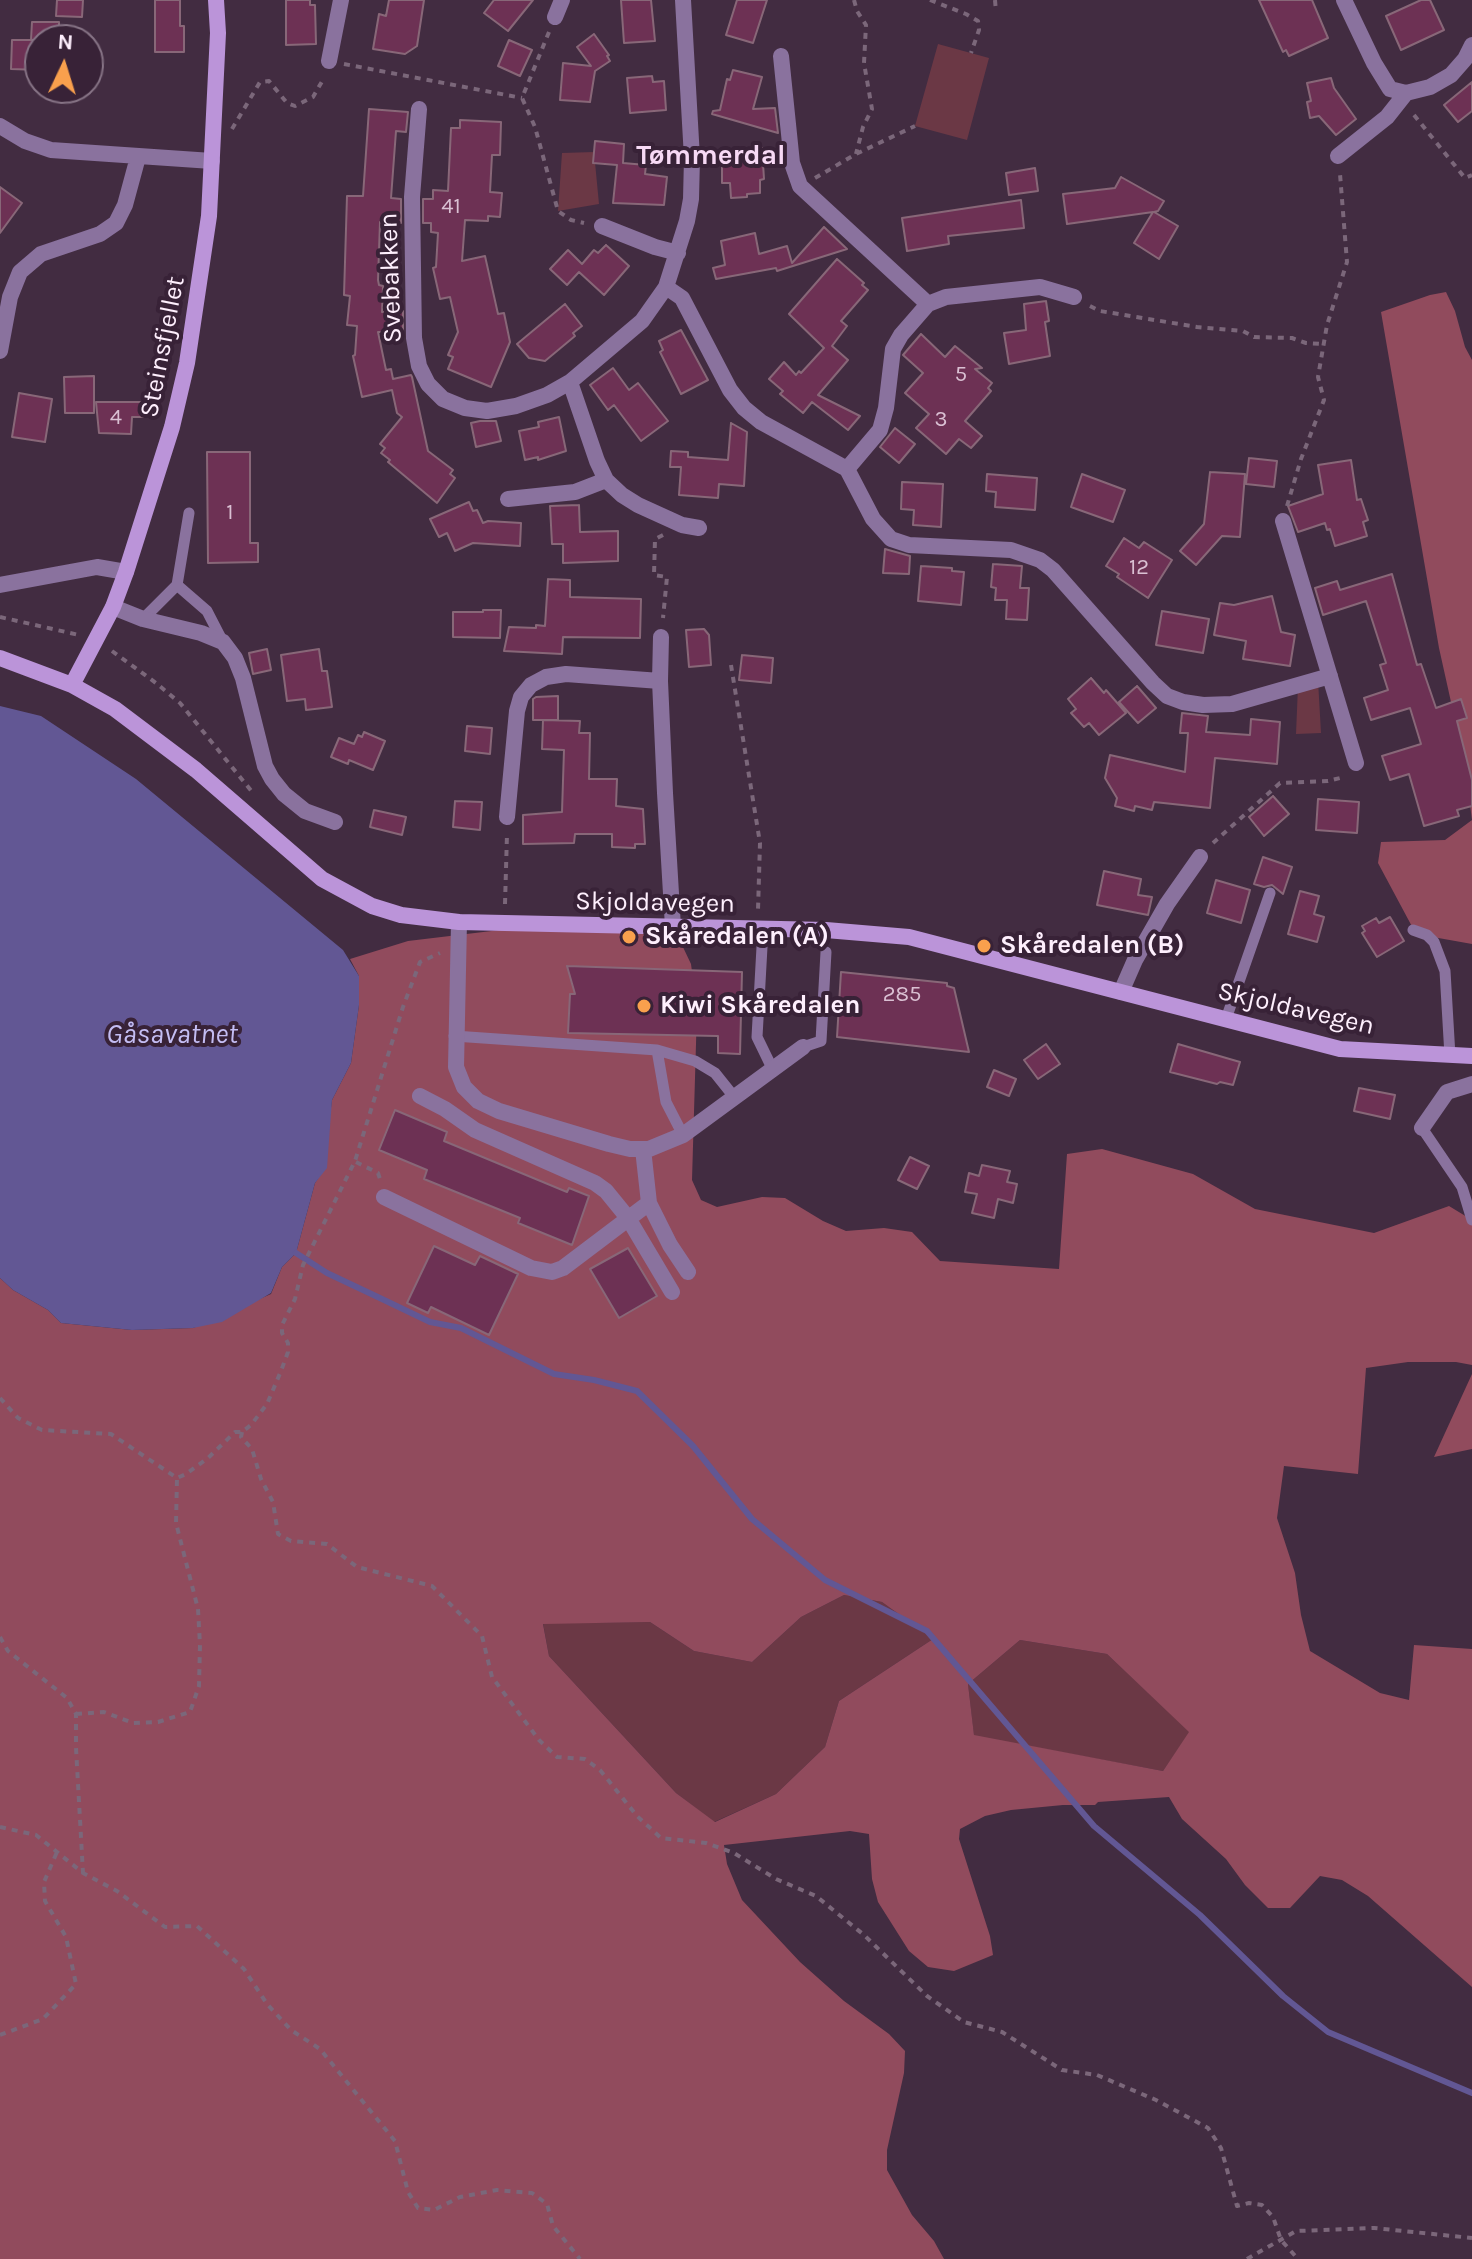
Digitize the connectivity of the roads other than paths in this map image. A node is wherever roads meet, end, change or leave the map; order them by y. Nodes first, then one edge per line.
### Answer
1 (216, 0) edge
2 (341, 0) edge
3 (562, 0) edge
4 (683, 0) edge
5 (1344, 0) edge
6 (555, 17) road end
7 (1472, 45) edge
8 (781, 56) dead end
9 (329, 61) road end
10 (1406, 93) junction
11 (419, 109) dead end
12 (0, 126) edge
13 (1338, 156) road end
14 (138, 157) junction
15 (212, 161) junction
16 (602, 226) road end
17 (678, 253) junction
18 (666, 287) junction
19 (1074, 297) road end
20 (928, 304) junction
21 (0, 351) edge
22 (570, 382) junction
23 (847, 469) junction
24 (606, 480) junction
25 (508, 499) dead end
26 (189, 513) dead end
27 (1283, 521) road end
28 (699, 528) dead end
29 (126, 572) junction
30 (0, 585) edge
31 (177, 585) junction
32 (113, 607) junction
33 (143, 619) junction
34 (661, 637) road end
35 (223, 642) junction
36 (0, 658) edge
37 (1330, 676) junction
38 (660, 681) junction
39 (72, 685) junction
40 (1356, 763) road end
41 (507, 817) road end
42 (335, 822) dead end
43 (1200, 857) road end
44 (1270, 893) dead end
45 (459, 922) junction
46 (673, 927) junction
47 (1413, 930) dead end
48 (762, 947) dead end
49 (826, 952) dead end
50 (1121, 992) junction
51 (1226, 1019) junction
52 (454, 1036) junction
53 (803, 1047) joint
54 (657, 1050) junction
55 (1450, 1056) junction
56 (1472, 1056) edge
57 (773, 1070) junction
58 (1472, 1084) edge
59 (420, 1096) dead end
60 (735, 1098) junction
61 (1422, 1128) joint
62 (683, 1135) junction
63 (643, 1149) junction
64 (384, 1197) road end
65 (649, 1203) junction
66 (628, 1218) junction
67 (1472, 1220) edge
68 (688, 1272) dead end
69 (672, 1292) dead end

1 - 15 main road, Steinsfjellet
2 - 9 street
3 - 6 street
4 - 17 street, Svebakken
5 - 10 street
7 - 10 street
8 - 20 street
10 - 13 street
11 - 22 street, Svebakken
12 - 14 street
14 - 15 street
14 - 21 street
15 - 29 main road, Steinsfjellet
16 - 17 street
17 - 18 street, Svebakken
18 - 22 street, Svebakken
18 - 23 street
19 - 20 street
20 - 23 street
22 - 24 street
23 - 37 street
24 - 25 street
24 - 28 street
26 - 31 lane
27 - 37 street
29 - 30 street
29 - 32 main road, Steinsfjellet
31 - 33 lane
31 - 35 lane
32 - 33 street
32 - 39 main road, Steinsfjellet
33 - 35 street
34 - 38 street
35 - 42 street
36 - 39 main road, Skjoldavegen
37 - 40 street
38 - 41 street
38 - 46 street
39 - 45 main road, Skjoldavegen
43 - 50 street
44 - 51 lane
45 - 46 main road, Skjoldavegen
45 - 52 street
46 - 50 main road, Skjoldavegen
47 - 55 lane
48 - 57 lane
49 - 53 lane
50 - 51 main road, Skjoldavegen
51 - 55 main road, Skjoldavegen
52 - 54 lane
52 - 63 street
53 - 57 street
54 - 60 lane
54 - 62 lane
55 - 56 main road, Skjoldavegen
57 - 60 street
58 - 61 street
59 - 66 street
60 - 62 street
61 - 67 lane
62 - 63 street
63 - 65 street
64 - 66 street
65 - 66 street
65 - 68 street
66 - 69 street

